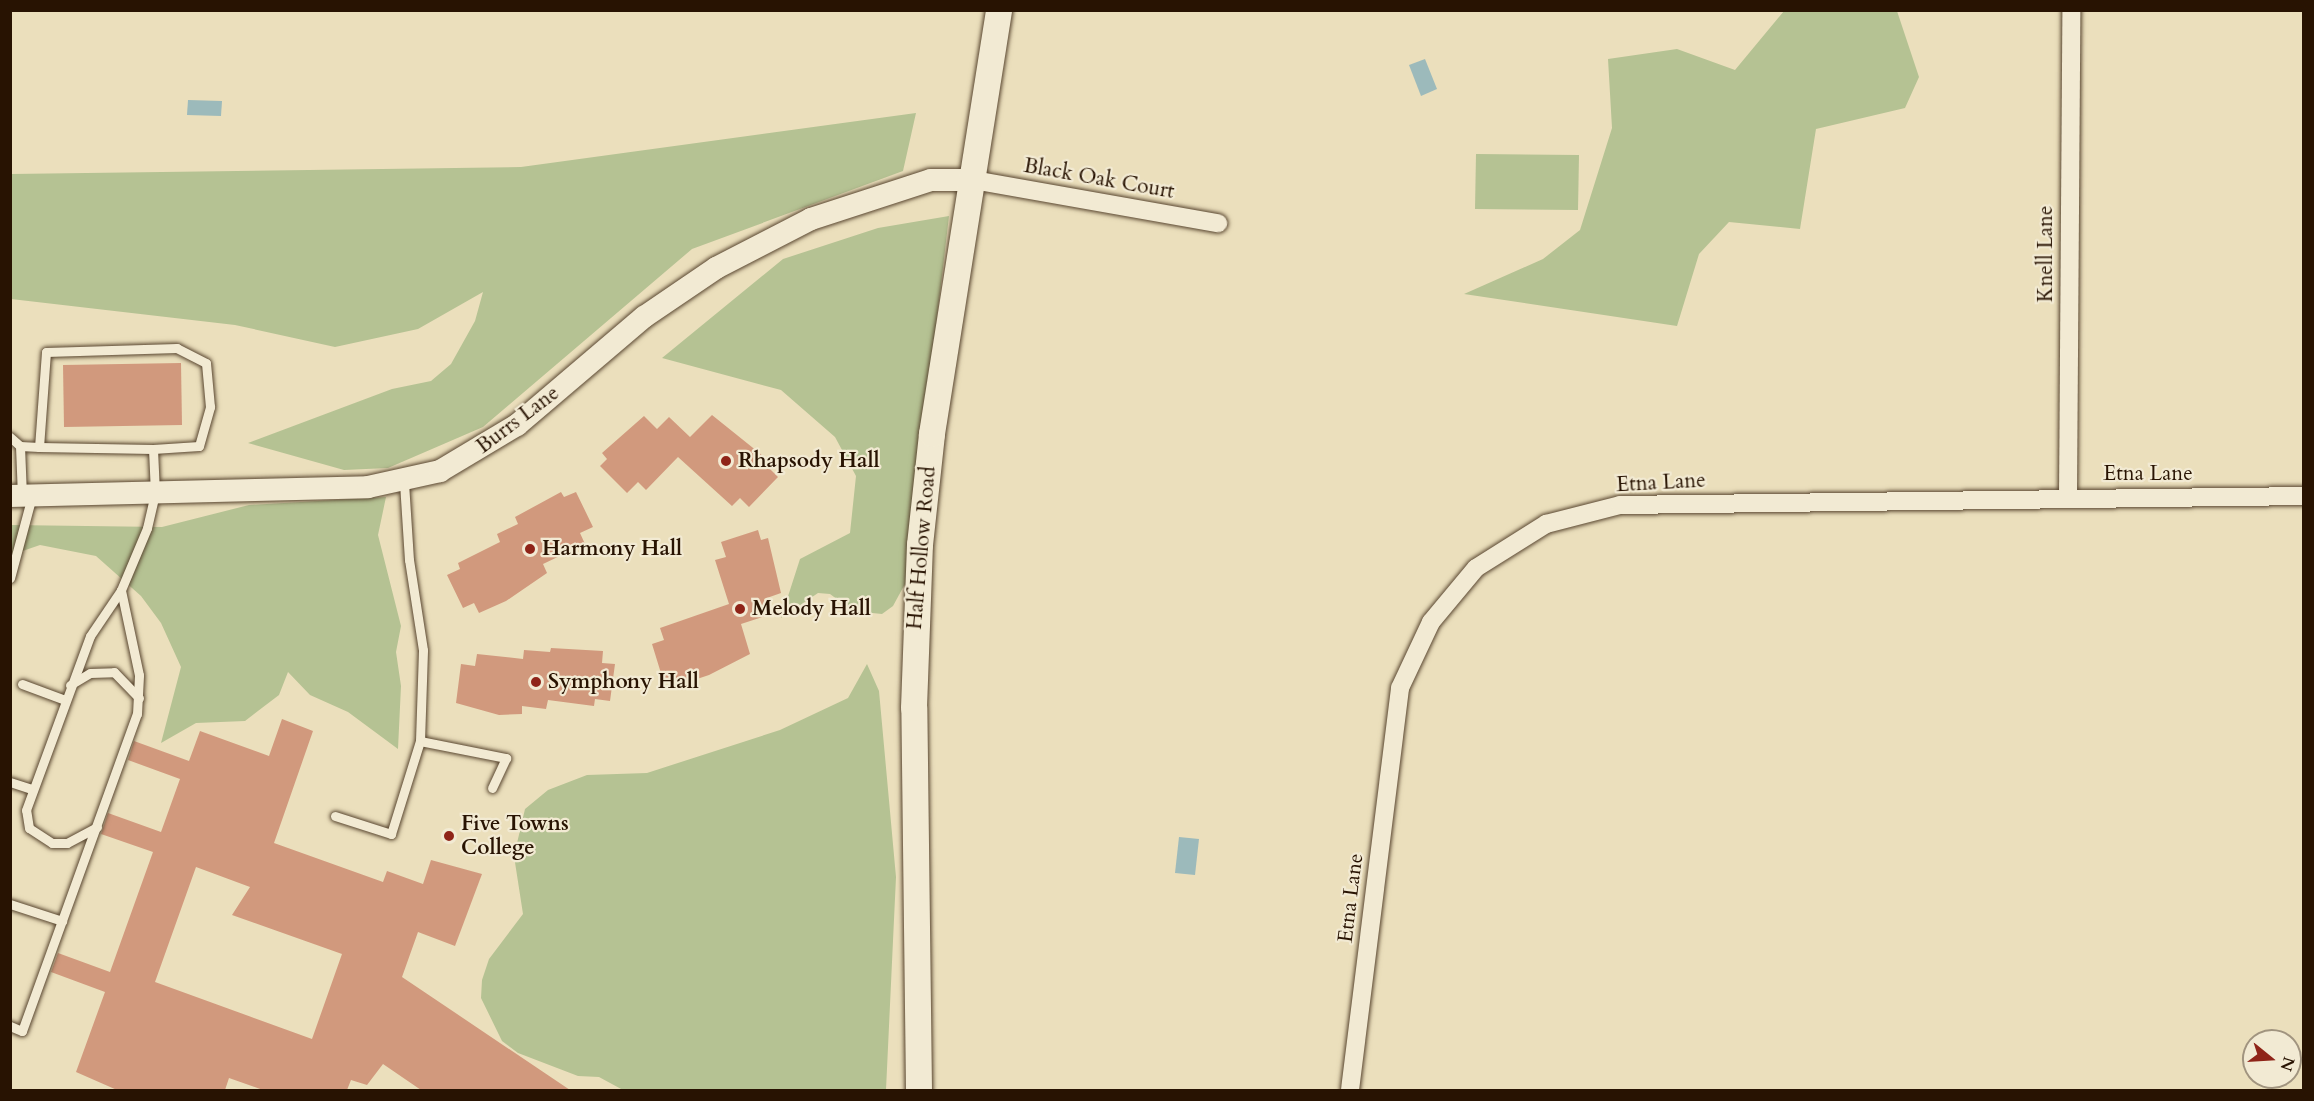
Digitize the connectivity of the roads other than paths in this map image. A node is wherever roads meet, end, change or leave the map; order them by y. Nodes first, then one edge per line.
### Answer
1 (999, 10) edge
2 (2071, 10) edge
3 (973, 180) junction
4 (1218, 223) dead end
5 (10, 437) edge
6 (20, 446) junction
7 (39, 447) junction
8 (153, 448) junction
9 (404, 482) junction
10 (155, 493) junction
11 (21, 496) edge
12 (2304, 496) edge
13 (2068, 497) junction
14 (10, 578) edge
15 (121, 590) junction
16 (22, 684) dead end
17 (70, 685) junction
18 (64, 700) junction
19 (140, 700) junction
20 (420, 741) junction
21 (10, 782) edge
22 (492, 788) dead end
23 (32, 789) junction
24 (335, 816) dead end
25 (97, 827) junction
26 (10, 904) edge
27 (62, 921) junction
28 (10, 1026) edge
29 (919, 1090) edge
30 (1350, 1090) edge

1 - 3 main road, Half Hollow Road
2 - 13 street, Knell Lane
3 - 4 street, Black Oak Court
3 - 9 street, Burrs Lane
3 - 29 main road, Half Hollow Road
5 - 6 lane
6 - 7 lane
6 - 11 lane
7 - 8 lane
7 - 8 lane
8 - 10 lane
9 - 10 street, Burrs Lane
9 - 20 lane
10 - 11 street, Burrs Lane
10 - 15 lane
11 - 14 lane
12 - 13 street, Etna Lane
13 - 30 street, Etna Lane
15 - 17 lane
15 - 19 lane
16 - 18 lane
17 - 18 lane
17 - 19 lane
18 - 23 lane
19 - 25 lane
20 - 22 lane
20 - 24 lane
21 - 23 lane
23 - 25 lane
25 - 27 lane
26 - 27 lane
27 - 28 lane

